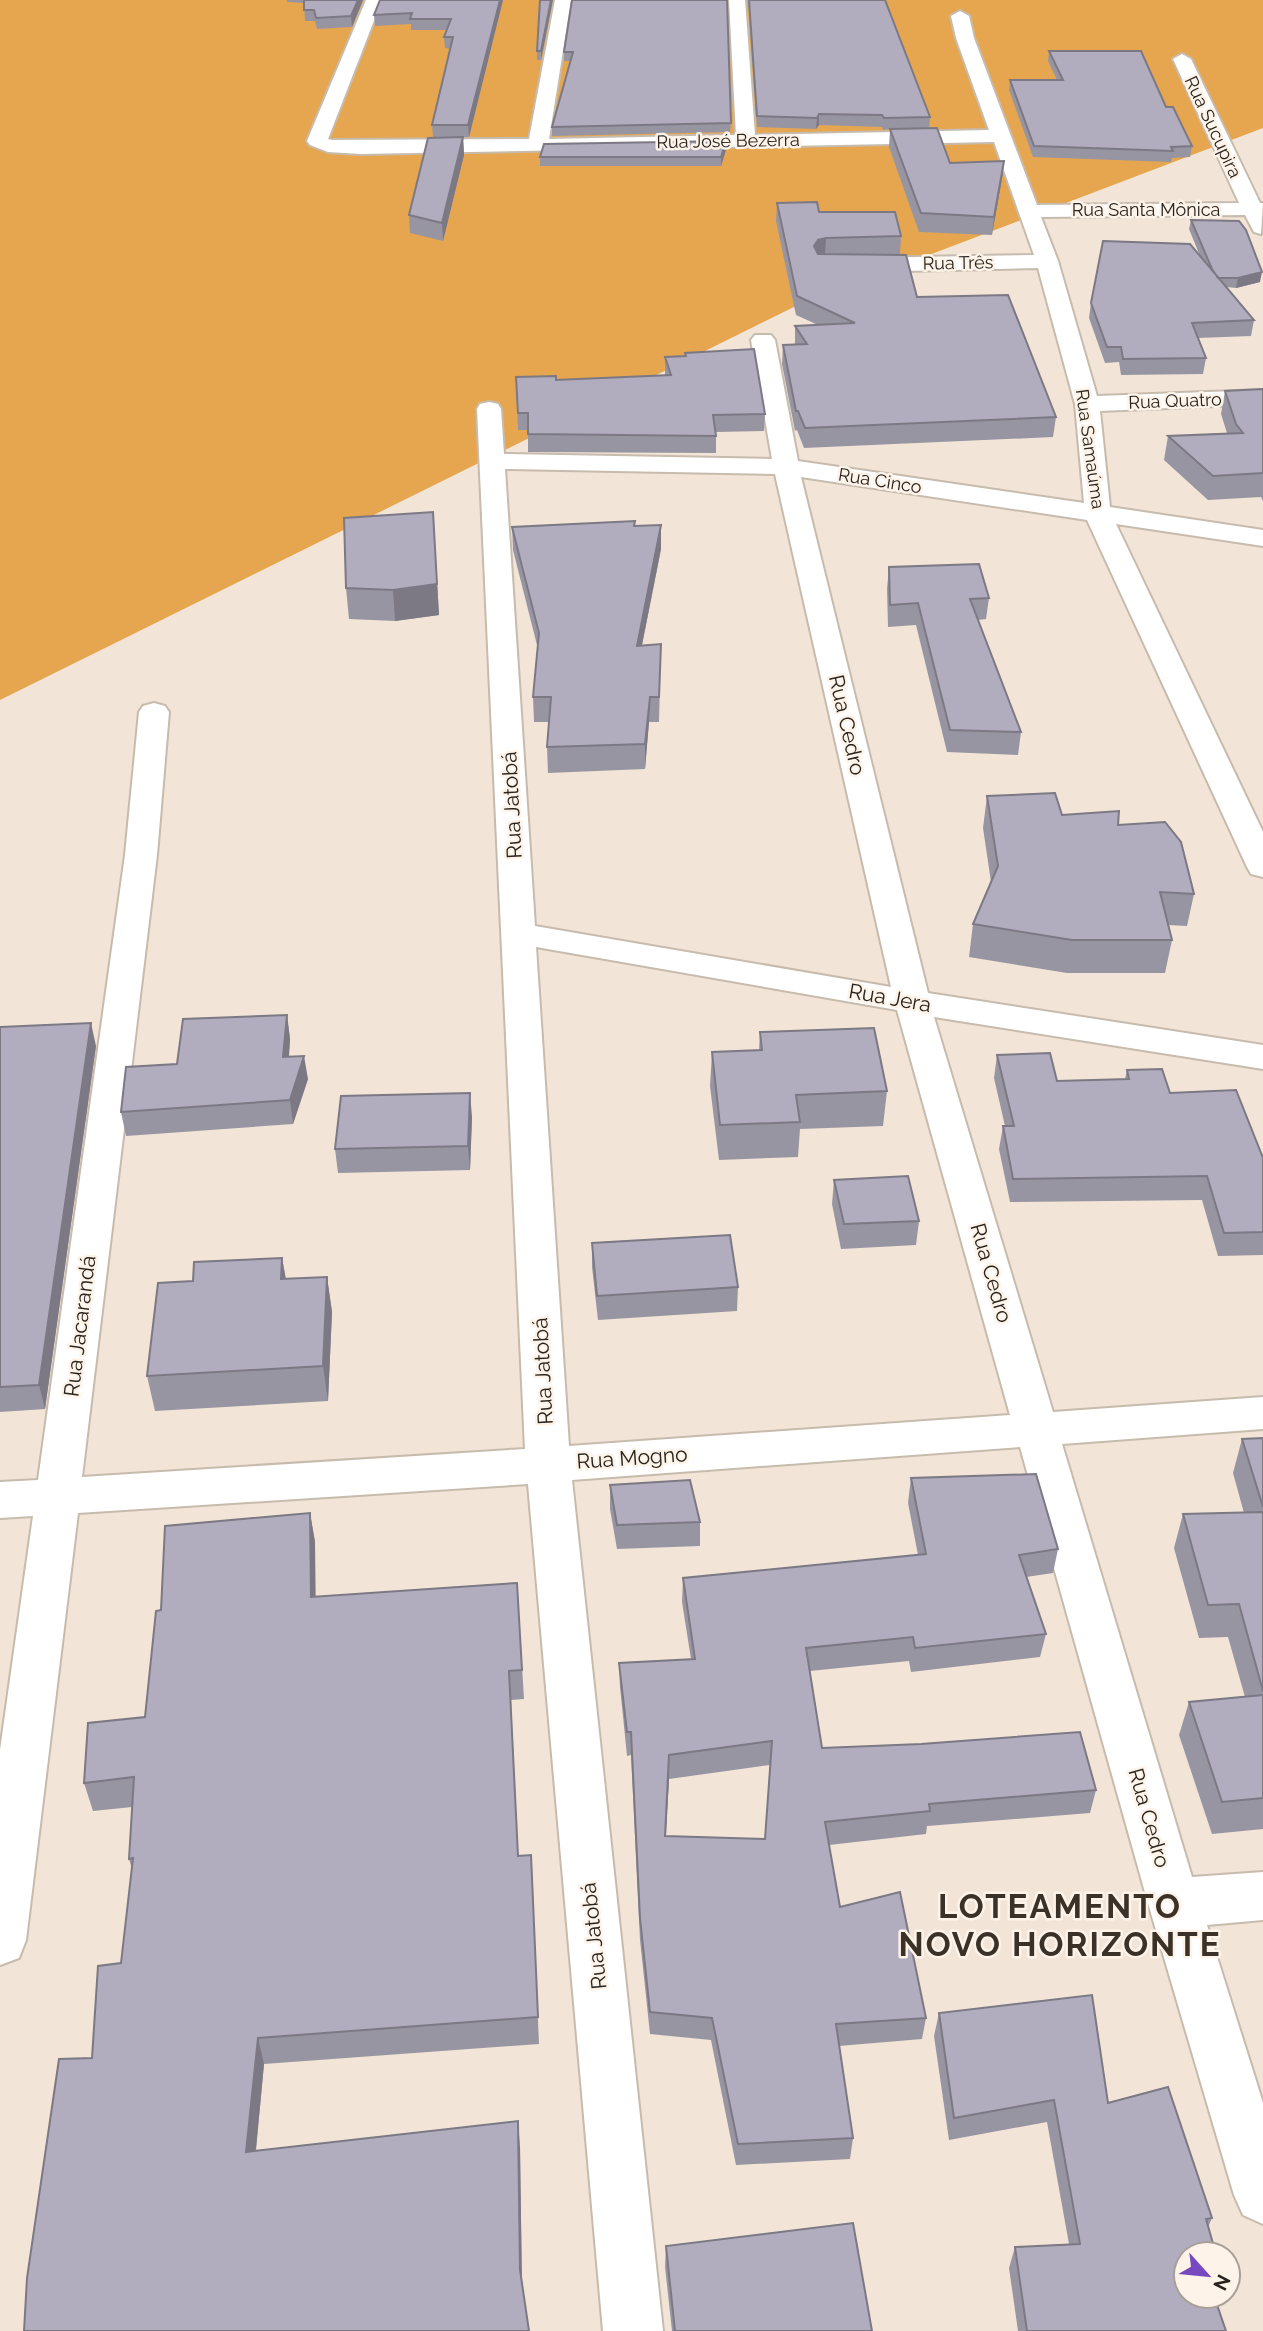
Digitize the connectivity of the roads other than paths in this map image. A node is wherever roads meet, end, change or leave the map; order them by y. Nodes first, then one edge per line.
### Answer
1 (374, 0) edge
2 (563, 0) edge
3 (737, 0) edge
4 (960, 16) dead end
5 (1182, 59) dead end
6 (1001, 136) junction
7 (746, 140) junction
8 (538, 145) junction
9 (1257, 209) edge
10 (1030, 211) junction
11 (1263, 232) edge
12 (1047, 261) junction
13 (840, 265) edge
14 (763, 340) dead end
15 (1263, 397) edge
16 (1087, 404) junction
17 (489, 409) dead end
18 (494, 461) junction
19 (786, 467) junction
20 (1098, 514) junction
21 (1263, 538) edge
22 (155, 712) dead end
23 (1263, 867) edge
24 (518, 933) junction
25 (912, 1002) junction
26 (1263, 1057) edge
27 (1263, 1413) edge
28 (1035, 1428) junction
29 (548, 1465) junction
30 (58, 1496) junction
31 (0, 1500) edge
32 (1263, 1896) edge
33 (1174, 1903) junction
34 (0, 1940) edge
35 (1263, 2195) edge
36 (633, 2331) edge

1 - 8 street, Rua José Bezerra
2 - 8 street
3 - 7 street
4 - 6 street, Rua Samaúma
5 - 9 street, Rua Sucupira
6 - 7 street, Rua José Bezerra
6 - 10 street, Rua Samaúma
7 - 8 street, Rua José Bezerra
9 - 10 street, Rua Santa Mônica
9 - 11 street, Rua Sucupira
10 - 12 street, Rua Samaúma
12 - 13 street, Rua Três
12 - 16 street, Rua Samaúma
14 - 19 street, Rua Cedro
15 - 16 street, Rua Quatro
16 - 20 street, Rua Samaúma
17 - 18 street, Rua Jatobá
18 - 19 street, Rua Cinco
18 - 24 street, Rua Jatobá
19 - 20 street, Rua Cinco
19 - 25 street, Rua Cedro
20 - 21 street, Rua Cinco
20 - 23 street, Rua Samaúma
22 - 30 street, Rua Jacarandá
24 - 25 street, Rua Jera
24 - 29 street, Rua Jatobá
25 - 26 street, Rua Jera
25 - 28 street, Rua Cedro
27 - 28 street, Rua Mogno
28 - 29 street, Rua Mogno
28 - 33 street, Rua Cedro
29 - 30 street, Rua Mogno
29 - 36 street, Rua Jatobá
30 - 31 street, Rua Mogno
30 - 34 street, Rua Jacarandá
32 - 33 street
33 - 35 street, Rua Cedro

